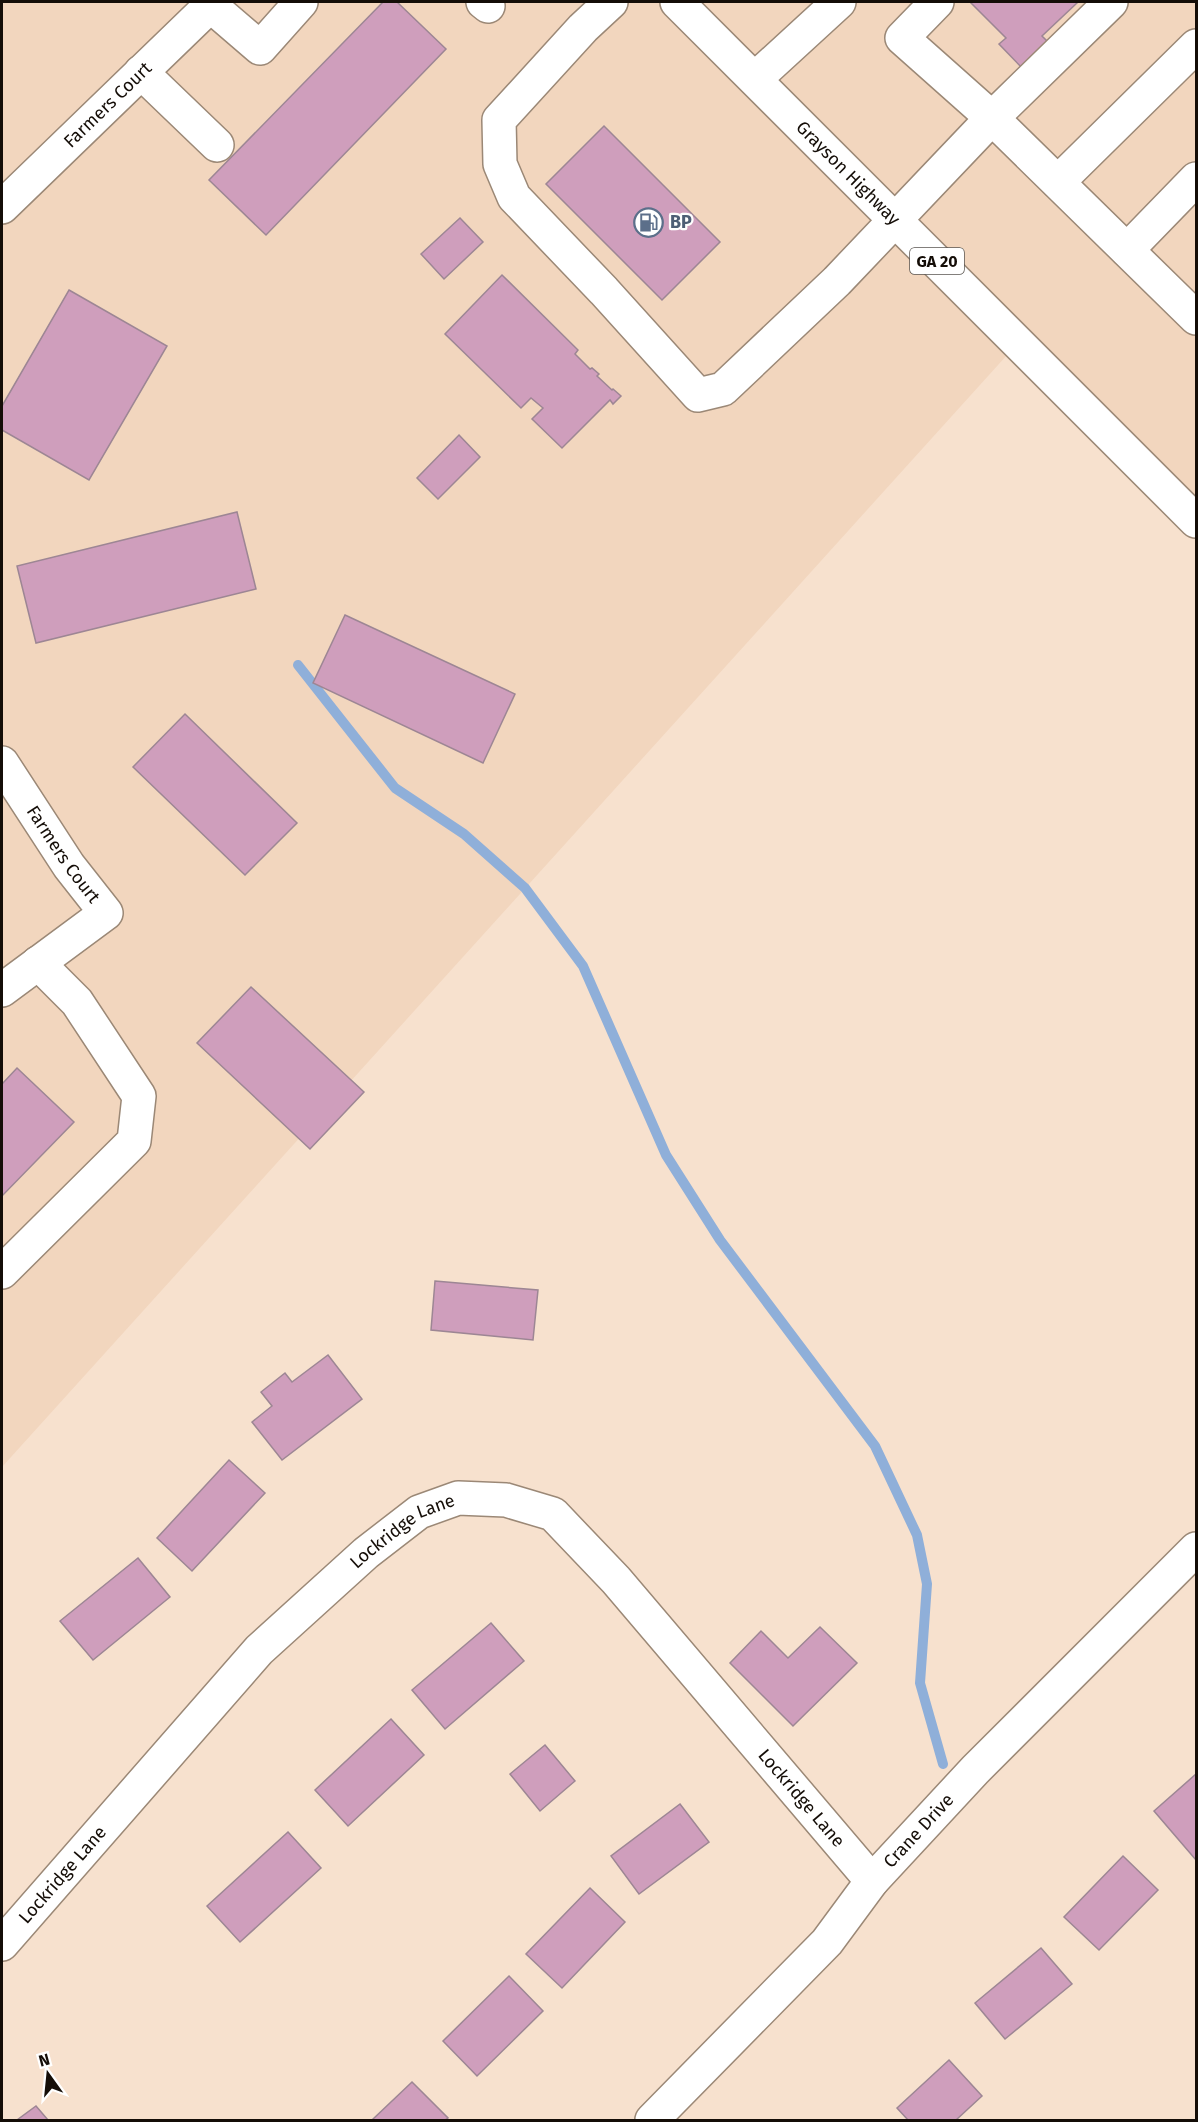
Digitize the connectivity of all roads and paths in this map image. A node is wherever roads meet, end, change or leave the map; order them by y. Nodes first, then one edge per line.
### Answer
1 (302, 2) edge
2 (612, 2) edge
3 (677, 2) edge
4 (937, 2) edge
5 (1111, 2) edge
6 (212, 3) edge
7 (829, 5) edge
8 (1197, 46) edge
9 (141, 72) junction
10 (755, 79) junction
11 (992, 118) junction
12 (217, 144) dead end
13 (1197, 179) edge
14 (1058, 182) junction
15 (2, 207) edge
16 (896, 219) junction
17 (1127, 250) junction
18 (1197, 318) edge
19 (1197, 521) edge
20 (3, 769) edge
21 (38, 963) junction
22 (2, 990) edge
23 (2, 1272) edge
24 (1197, 1549) edge
25 (872, 1881) junction
26 (2, 1944) edge
27 (652, 2121) edge

1 - 6 street
2 - 16 street
3 - 10 street, Grayson Highway / GA 20
4 - 11 street
5 - 11 street
6 - 9 street, Farmers Court
7 - 10 street
8 - 14 street
9 - 12 street
9 - 15 street, Farmers Court
10 - 16 street, Grayson Highway / GA 20
11 - 14 street
11 - 16 street
13 - 17 street
14 - 17 street
16 - 19 street, Grayson Highway / GA 20
17 - 18 street
20 - 21 street, Farmers Court
21 - 22 street
21 - 23 street
24 - 25 street, Crane Drive
25 - 26 street, Lockridge Lane
25 - 27 street, Crane Drive

